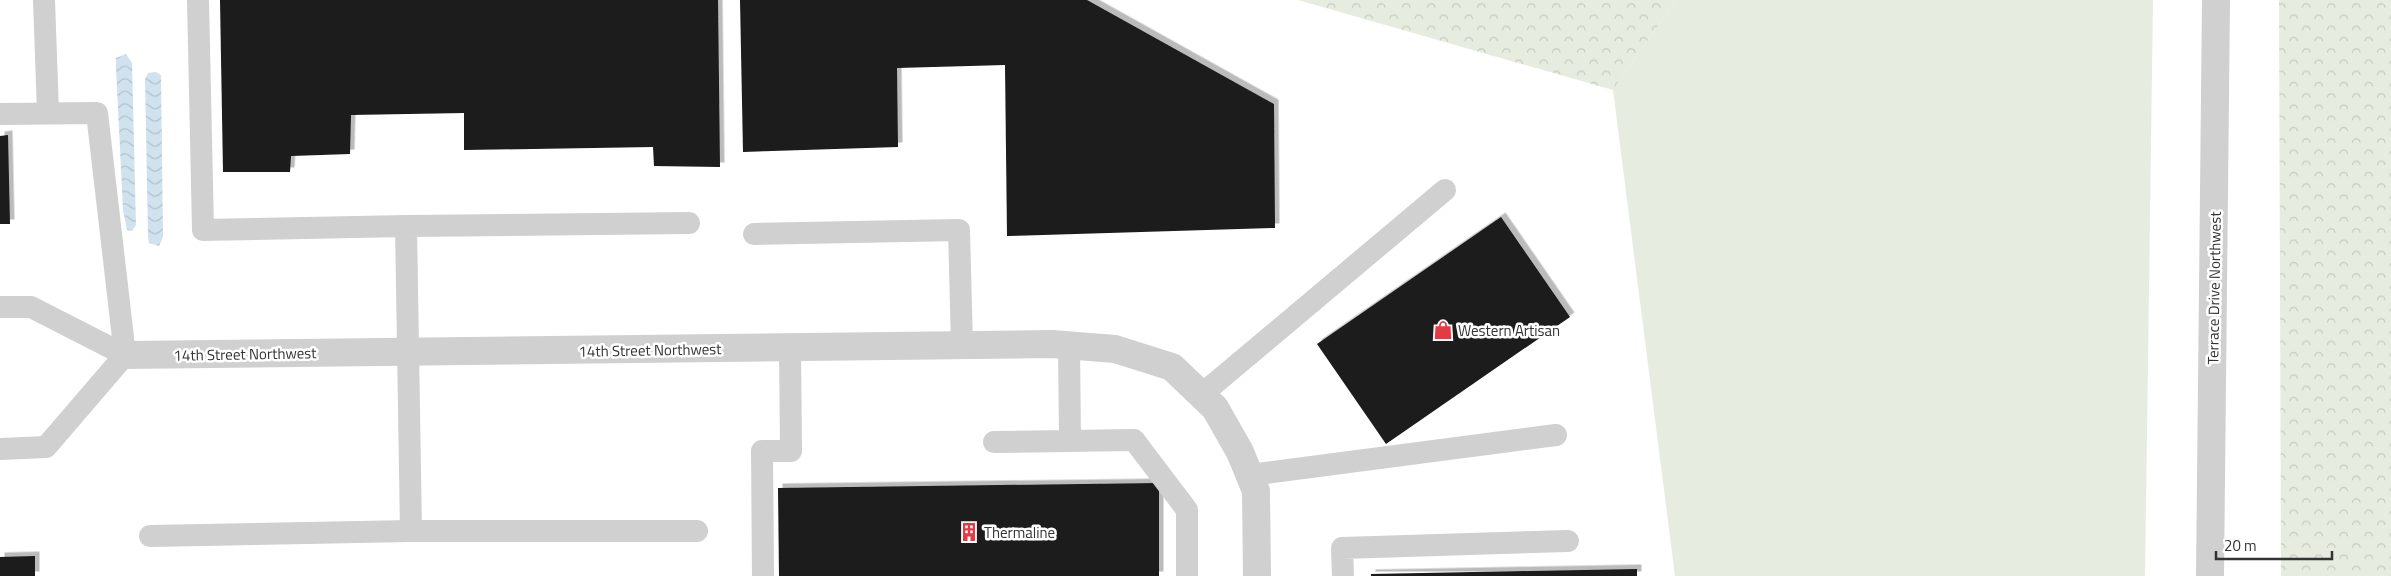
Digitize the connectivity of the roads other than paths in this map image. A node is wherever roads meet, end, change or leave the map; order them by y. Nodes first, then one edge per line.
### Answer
1 (44, 0) edge
2 (198, 0) edge
3 (2216, 0) edge
4 (48, 113) junction
5 (0, 114) edge
6 (1445, 190) dead end
7 (689, 223) dead end
8 (406, 226) junction
9 (754, 234) dead end
10 (0, 307) edge
11 (962, 345) junction
12 (1069, 345) junction
13 (790, 348) junction
14 (408, 352) junction
15 (125, 355) junction
16 (1201, 395) junction
17 (1556, 434) dead end
18 (1070, 440) junction
19 (994, 442) dead end
20 (0, 449) edge
21 (1250, 475) junction
22 (411, 531) junction
23 (697, 531) dead end
24 (150, 536) dead end
25 (1568, 541) dead end
26 (763, 576) edge
27 (1187, 576) edge
28 (1257, 576) edge
29 (1343, 576) edge
30 (2210, 576) edge

1 - 4 lane
2 - 8 lane
3 - 30 street, Terrace Drive Northwest
4 - 5 lane
4 - 15 lane
6 - 16 lane
7 - 8 lane
8 - 14 lane
9 - 11 lane
10 - 15 lane
11 - 12 street, 14th Street Northwest
11 - 13 street, 14th Street Northwest
12 - 16 street, 14th Street Northwest
12 - 18 lane
13 - 14 street, 14th Street Northwest
13 - 26 lane
14 - 15 street, 14th Street Northwest
14 - 22 lane
15 - 20 lane
16 - 21 street
17 - 21 lane
18 - 19 lane
18 - 27 lane
21 - 28 street
22 - 23 lane
22 - 24 lane
25 - 29 lane

